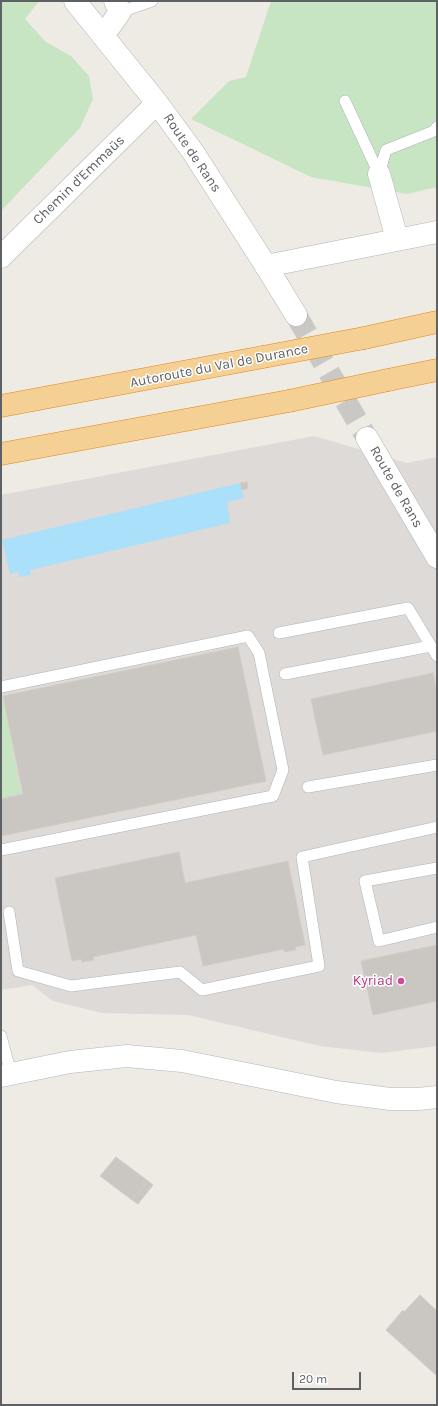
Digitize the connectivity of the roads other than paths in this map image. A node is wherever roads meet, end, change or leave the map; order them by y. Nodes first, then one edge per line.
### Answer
1 (75, 1) edge
2 (152, 1) edge
3 (118, 7) edge
4 (104, 36) junction
5 (345, 101) dead end
6 (157, 104) junction
7 (437, 127) edge
8 (379, 174) junction
9 (437, 232) edge
10 (397, 240) junction
11 (1, 257) edge
12 (266, 266) junction
13 (296, 315) tunnel mouth
14 (437, 322) edge
15 (437, 372) edge
16 (1, 406) edge
17 (367, 438) tunnel mouth
18 (1, 454) edge
19 (437, 557) edge
20 (279, 633) dead end
21 (431, 646) junction
22 (437, 656) edge
23 (285, 674) dead end
24 (1, 687) edge
25 (437, 764) edge
26 (308, 787) dead end
27 (437, 827) edge
28 (1, 850) edge
29 (437, 868) edge
30 (9, 912) dead end
31 (437, 927) edge
32 (1, 1036) edge
33 (6, 1075) edge
34 (437, 1097) edge

1 - 4 street, Route de Rans
2 - 3 lane
3 - 4 street
4 - 6 street, Route de Rans
5 - 8 lane
6 - 11 street, Chemin d'Emmaüs
6 - 12 street, Route de Rans
7 - 8 lane
8 - 10 street
9 - 10 street
10 - 12 street
12 - 13 street, Route de Rans
14 - 16 highway, Autoroute du Val de Durance, bridge
15 - 18 highway, bridge
17 - 19 street, Route de Rans
20 - 21 lane
21 - 22 lane
21 - 23 lane
24 - 28 lane
25 - 26 lane
27 - 30 lane
29 - 31 lane
32 - 33 lane
33 - 34 street

